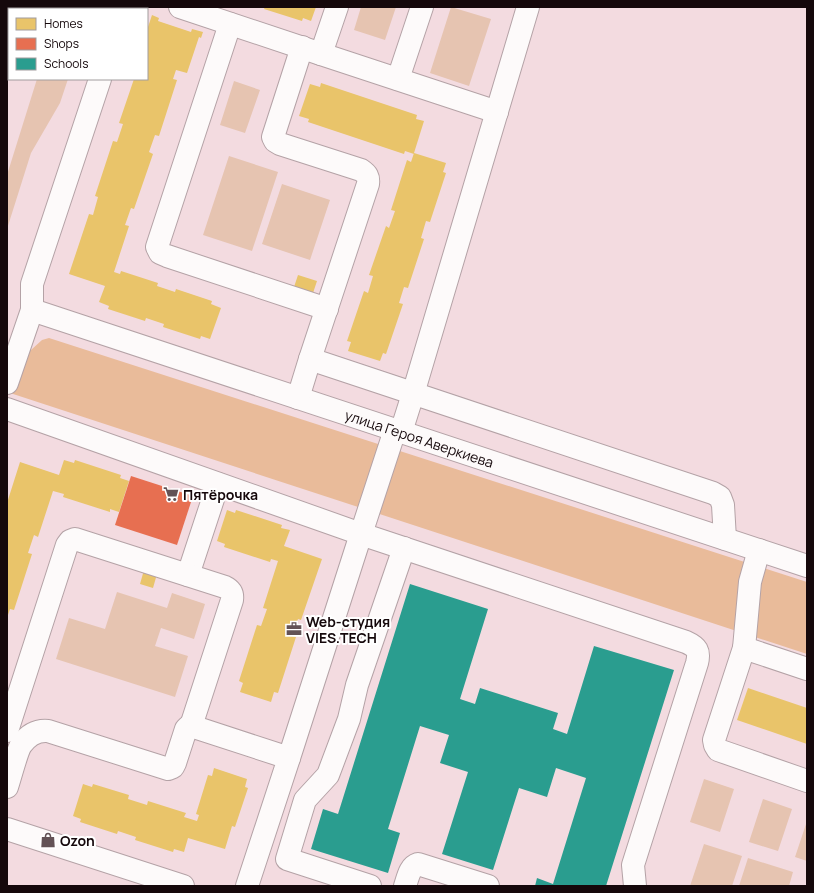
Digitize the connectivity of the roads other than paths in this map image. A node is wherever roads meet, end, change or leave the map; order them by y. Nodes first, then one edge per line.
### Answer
1 (180, 7) edge
2 (337, 7) edge
3 (422, 7) edge
4 (528, 7) edge
5 (230, 24) junction
6 (312, 50) junction
7 (398, 79) junction
8 (100, 80) edge
9 (497, 112) junction
10 (32, 310) junction
11 (327, 310) junction
12 (310, 360) junction
13 (7, 383) edge
14 (414, 394) junction
15 (298, 398) junction
16 (7, 410) edge
17 (398, 431) junction
18 (218, 484) junction
19 (361, 534) junction
20 (725, 539) junction
21 (404, 548) junction
22 (759, 550) junction
23 (807, 566) edge
24 (188, 574) junction
25 (744, 648) junction
26 (807, 669) edge
27 (191, 726) junction
28 (12, 738) edge
29 (288, 758) junction
30 (9, 773) edge
31 (807, 781) edge
32 (7, 829) edge
33 (183, 886) edge
34 (247, 886) edge
35 (370, 886) edge
36 (405, 886) edge
37 (488, 886) edge
38 (635, 886) edge

1 - 5 street
2 - 6 street
3 - 7 street
4 - 9 street
5 - 6 street
5 - 11 street
6 - 7 street
6 - 11 street
7 - 9 street
8 - 10 street
9 - 14 street
10 - 13 street
10 - 15 street, улица Героя Аверкиева
11 - 12 street
12 - 14 street
12 - 15 street
14 - 17 street
14 - 20 street
15 - 17 street, улица Героя Аверкиева
16 - 18 street
17 - 19 street
17 - 20 street, улица Героя Аверкиева
18 - 19 street
18 - 24 street
19 - 21 street
19 - 29 street
20 - 22 street, улица Героя Аверкиева
21 - 35 street
21 - 38 street
22 - 23 street, улица Героя Аверкиева
22 - 25 street
24 - 27 street
24 - 28 street
25 - 26 street
25 - 31 street
27 - 28 street
27 - 29 street
28 - 30 street
29 - 34 street
32 - 33 street
36 - 37 street

